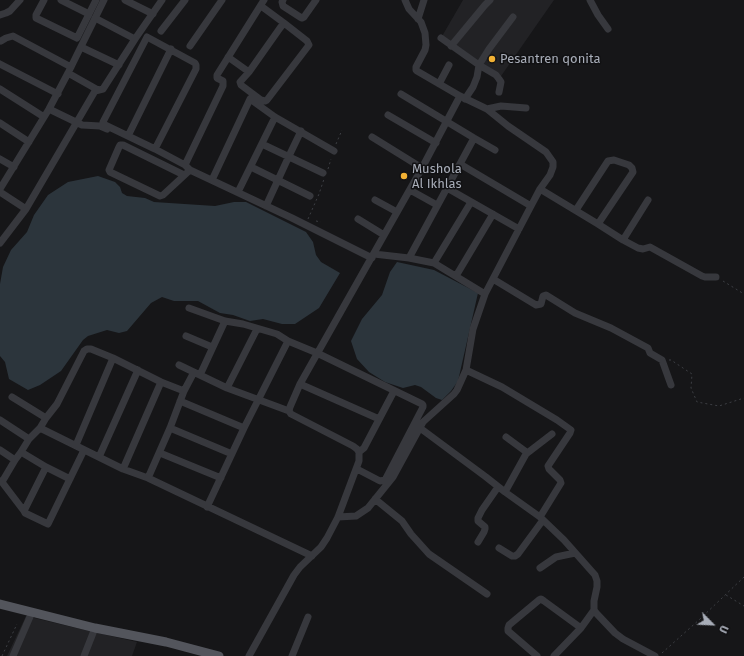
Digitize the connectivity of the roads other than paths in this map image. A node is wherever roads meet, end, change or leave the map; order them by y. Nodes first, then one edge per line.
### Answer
1 (20, 0) edge
2 (44, 0) edge
3 (62, 0) edge
4 (96, 0) edge
5 (104, 0) edge
6 (125, 0) edge
7 (162, 0) edge
8 (185, 0) edge
9 (222, 0) edge
10 (283, 0) edge
11 (316, 0) edge
12 (405, 0) edge
13 (424, 0) edge
14 (490, 0) edge
15 (590, 0) edge
16 (263, 3) edge
17 (153, 14) junction
18 (0, 15) edge
19 (92, 16) junction
20 (513, 17) dead end
21 (418, 19) junction
22 (284, 23) junction
23 (608, 29) dead end
24 (162, 31) dead end
25 (441, 38) dead end
26 (135, 40) junction
27 (1, 41) dead end
28 (190, 46) dead end
29 (451, 46) junction
30 (81, 47) junction
31 (171, 49) junction
32 (228, 57) junction
33 (0, 64) edge
34 (118, 65) junction
35 (479, 65) junction
36 (449, 66) dead end
37 (70, 70) junction
38 (249, 72) junction
39 (439, 84) junction
40 (0, 89) edge
41 (98, 90) junction
42 (499, 92) dead end
43 (58, 94) junction
44 (401, 94) dead end
45 (463, 97) junction
46 (526, 108) dead end
47 (50, 109) junction
48 (487, 109) junction
49 (388, 115) dead end
50 (44, 116) junction
51 (274, 117) junction
52 (447, 122) junction
53 (0, 123) edge
54 (77, 123) junction
55 (302, 131) junction
56 (128, 136) junction
57 (372, 138) dead end
58 (474, 138) junction
59 (29, 142) junction
60 (262, 144) junction
61 (436, 144) junction
62 (156, 149) junction
63 (495, 150) dead end
64 (334, 151) road end
65 (289, 156) junction
66 (0, 159) edge
67 (460, 164) junction
68 (14, 167) junction
69 (251, 167) junction
70 (184, 168) junction
71 (422, 168) junction
72 (325, 175) road end
73 (212, 180) junction
74 (278, 180) junction
75 (447, 188) junction
76 (540, 189) junction
77 (0, 190) edge
78 (410, 190) junction
79 (238, 192) junction
80 (310, 196) dead end
81 (375, 200) dead end
82 (648, 200) dead end
83 (471, 202) junction
84 (437, 205) junction
85 (266, 206) junction
86 (531, 206) junction
87 (26, 209) junction
88 (576, 210) junction
89 (397, 212) junction
90 (492, 214) junction
91 (358, 219) dead end
92 (598, 224) junction
93 (518, 229) junction
94 (384, 235) junction
95 (623, 240) junction
96 (0, 243) edge
97 (373, 256) junction
98 (409, 258) junction
99 (434, 263) junction
100 (456, 276) junction
101 (716, 277) road end
102 (493, 279) junction
103 (485, 294) junction
104 (189, 308) dead end
105 (225, 321) junction
106 (257, 329) junction
107 (186, 336) dead end
108 (288, 341) junction
109 (212, 347) junction
110 (317, 353) junction
111 (114, 358) junction
112 (179, 365) dead end
113 (138, 370) junction
114 (466, 370) junction
115 (197, 374) junction
116 (161, 382) junction
117 (300, 384) junction
118 (671, 385) dead end
119 (227, 388) junction
120 (184, 391) junction
121 (394, 391) junction
122 (12, 397) dead end
123 (258, 400) junction
124 (180, 401) junction
125 (289, 411) junction
126 (46, 418) junction
127 (379, 419) junction
128 (0, 420) edge
129 (40, 428) junction
130 (170, 428) junction
131 (244, 428) junction
132 (420, 428) junction
133 (552, 434) dead end
134 (506, 437) dead end
135 (29, 439) junction
136 (76, 445) junction
137 (0, 450) edge
138 (84, 450) junction
139 (21, 452) junction
140 (160, 452) junction
141 (359, 452) junction
142 (232, 454) junction
143 (526, 454) junction
144 (99, 457) junction
145 (15, 460) junction
146 (46, 467) junction
147 (123, 469) junction
148 (357, 469) junction
149 (148, 478) junction
150 (221, 478) junction
151 (70, 479) junction
152 (1, 481) edge
153 (498, 487) junction
154 (505, 492) junction
155 (375, 499) junction
156 (207, 507) junction
157 (24, 511) junction
158 (338, 517) junction
159 (541, 518) junction
160 (478, 542) dead end
161 (499, 548) dead end
162 (575, 553) junction
163 (312, 556) junction
164 (540, 568) dead end
165 (487, 594) dead end
166 (0, 604) edge
167 (594, 610) junction
168 (32, 612) junction
169 (308, 617) dead end
170 (95, 628) junction
171 (581, 628) junction
172 (13, 656) edge
173 (84, 656) edge
174 (219, 656) edge
175 (249, 656) edge
176 (292, 656) edge
177 (536, 656) edge
178 (554, 656) edge
179 (656, 656) edge

1 - 18 street
2 - 19 street
3 - 19 street
4 - 19 street
5 - 19 street
6 - 17 street
7 - 17 street
8 - 24 street
9 - 28 street
10 - 11 street
12 - 21 street
13 - 21 street
14 - 29 street
15 - 23 street
16 - 22 street
16 - 32 street
17 - 26 street
19 - 26 street
19 - 30 street
20 - 35 street
21 - 39 street
22 - 38 street
22 - 38 street
25 - 29 street
26 - 34 street
27 - 37 street
29 - 35 street
30 - 34 street
30 - 37 street
31 - 56 street
31 - 56 street
31 - 62 street
32 - 38 street
32 - 70 street
33 - 43 street
34 - 41 street
35 - 42 street
35 - 45 street
36 - 39 street
37 - 41 street
37 - 43 street
39 - 45 street
40 - 50 street
41 - 54 street
43 - 47 street
44 - 52 street
45 - 48 street
45 - 52 street
46 - 48 street
47 - 50 street
47 - 54 street
48 - 76 street
49 - 61 street
50 - 59 street
51 - 55 street
51 - 60 street
51 - 73 street
52 - 58 street
52 - 61 street
53 - 59 street
54 - 70 street
54 - 87 street
55 - 64 street
55 - 65 street
56 - 62 street
57 - 71 street
58 - 63 street
58 - 67 street
59 - 68 street
60 - 65 street
60 - 69 street
61 - 71 street
62 - 70 street
65 - 72 street
65 - 74 street
66 - 68 street
67 - 75 street
67 - 86 street
68 - 77 street
69 - 74 street
69 - 79 street
70 - 70 street
70 - 73 street
71 - 78 street
73 - 79 street
74 - 80 street
74 - 85 street
75 - 83 street
75 - 84 street
76 - 86 street
76 - 88 street
77 - 87 street
78 - 84 street
78 - 89 street
79 - 85 street
81 - 89 street
82 - 95 street
83 - 90 street
83 - 99 street
84 - 98 street
85 - 97 street
86 - 93 street
87 - 96 street
88 - 92 street
88 - 92 street
89 - 94 street
90 - 93 street
90 - 100 street
91 - 94 street
92 - 95 street
93 - 102 street
94 - 97 street
95 - 101 street
97 - 98 street
97 - 110 street
98 - 99 street
99 - 100 street
100 - 103 street
102 - 103 street
102 - 118 street
103 - 114 street
104 - 105 street
105 - 106 street
105 - 109 street
106 - 108 street
106 - 119 street
107 - 109 street
108 - 110 street
108 - 123 street
109 - 115 street
110 - 117 street
110 - 121 street
111 - 113 street
111 - 126 street
111 - 136 street
112 - 115 street
113 - 116 street
113 - 144 street
114 - 132 street
114 - 159 street
115 - 119 street
115 - 120 street
116 - 120 street
116 - 147 street
117 - 125 street
117 - 127 street
119 - 123 street
120 - 124 street
121 - 127 street
121 - 148 street
122 - 126 street
123 - 125 street
123 - 131 street
124 - 130 street
124 - 131 street
125 - 141 street
126 - 129 street
127 - 141 street
128 - 135 street
129 - 135 street
129 - 136 street
130 - 140 street
130 - 142 street
131 - 142 street
132 - 153 street
132 - 155 street
133 - 143 street
134 - 143 street
135 - 139 street
136 - 138 street
137 - 145 street
138 - 144 street
138 - 151 street
139 - 145 street
139 - 146 street
140 - 149 street
140 - 150 street
141 - 148 street
142 - 150 street
143 - 154 street
144 - 147 street
145 - 152 street
146 - 151 street
146 - 157 street
147 - 149 street
148 - 158 street
149 - 156 street
150 - 156 street
151 - 157 street
152 - 157 street
153 - 154 street
153 - 160 street
154 - 159 street
155 - 158 street
155 - 165 street
156 - 163 street
158 - 163 street
159 - 161 street
159 - 162 street
162 - 164 street
162 - 167 street
163 - 175 street
166 - 168 main road
167 - 171 street
167 - 179 street
168 - 170 main road
168 - 172 street
169 - 176 street
170 - 173 street
170 - 174 main road
171 - 177 street
171 - 178 street

